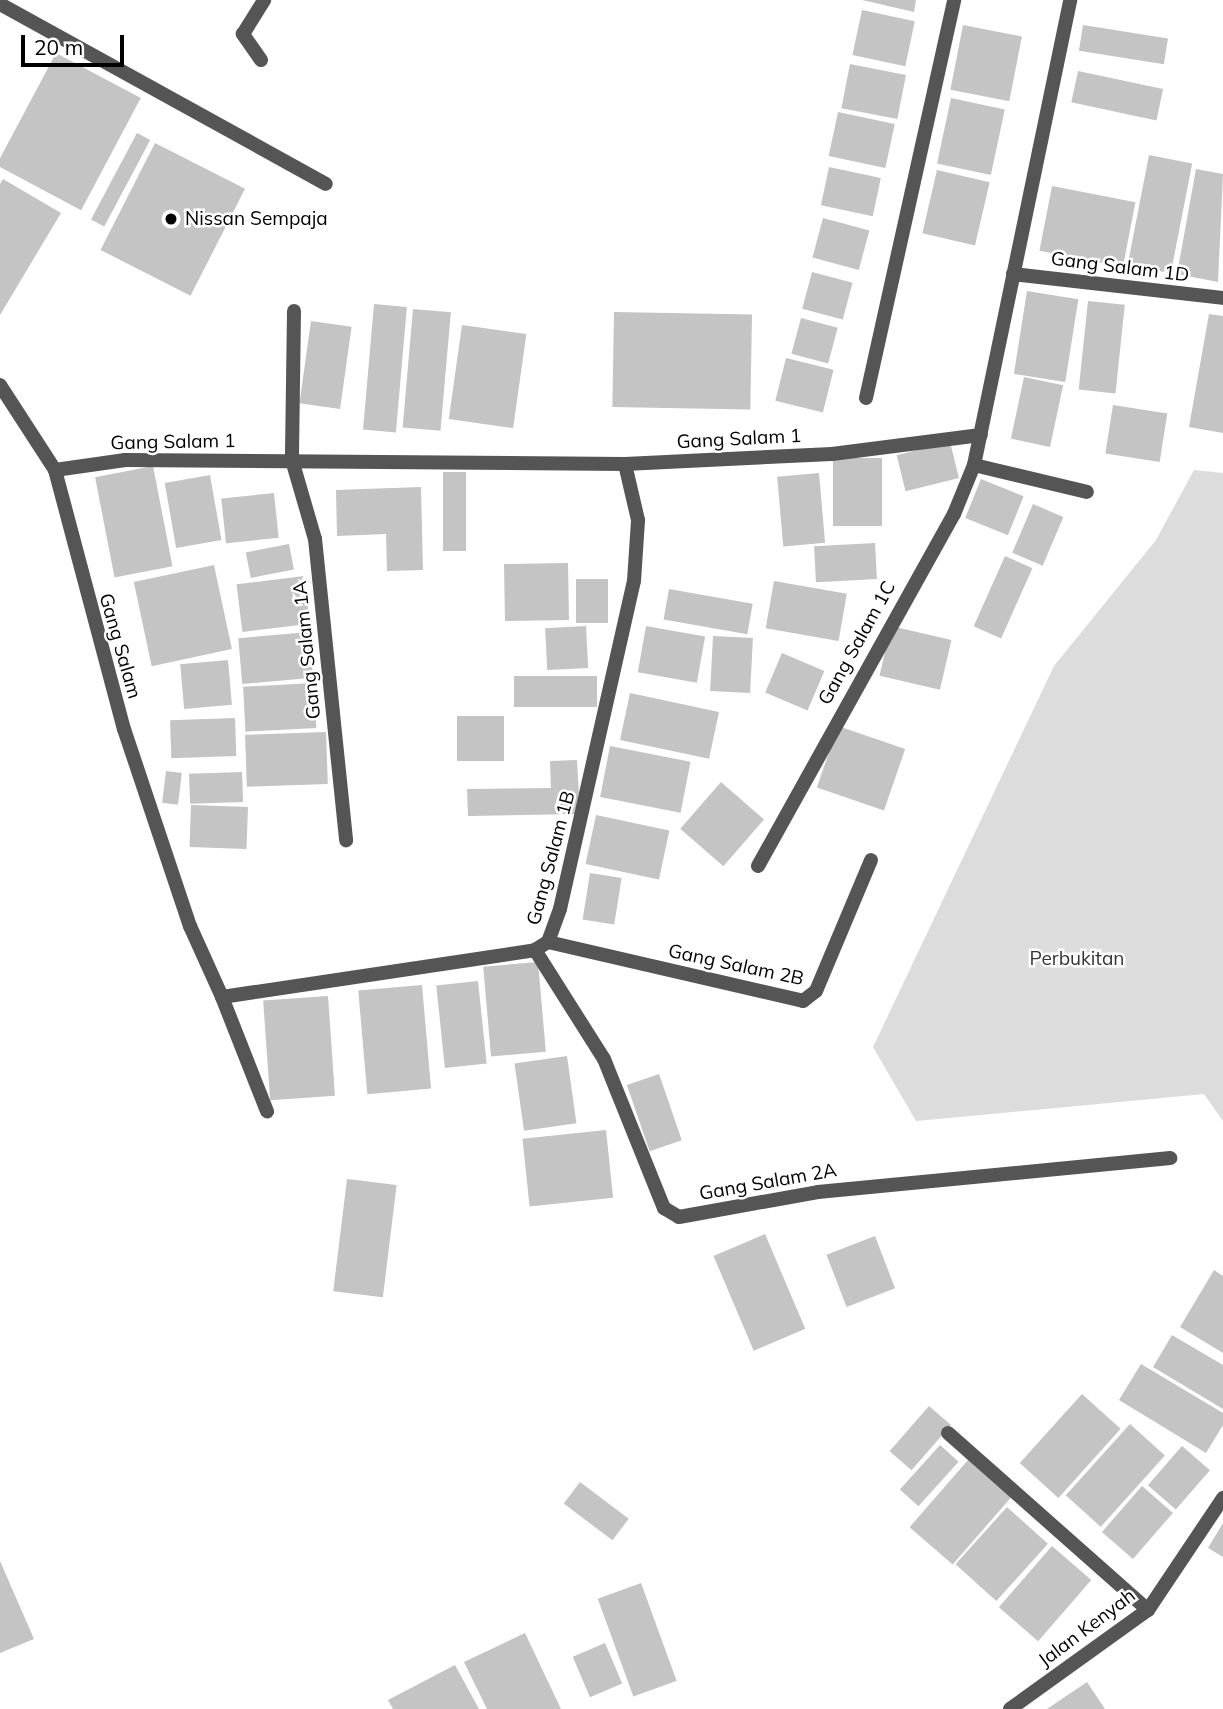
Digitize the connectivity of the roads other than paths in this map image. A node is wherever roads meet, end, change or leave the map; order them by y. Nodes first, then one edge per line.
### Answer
1 (264, 0) edge
2 (954, 0) edge
3 (1070, 0) edge
4 (0, 4) edge
5 (261, 60) dead end
6 (326, 184) dead end
7 (1013, 275) junction
8 (1223, 299) edge
9 (294, 311) dead end
10 (0, 386) edge
11 (866, 398) dead end
12 (981, 435) junction
13 (292, 460) junction
14 (625, 464) junction
15 (974, 465) junction
16 (55, 470) junction
17 (1087, 492) dead end
18 (346, 840) dead end
19 (871, 860) dead end
20 (758, 866) dead end
21 (541, 946) junction
22 (222, 997) junction
23 (267, 1111) dead end
24 (1170, 1158) dead end
25 (948, 1433) dead end
26 (1223, 1497) edge
27 (1148, 1610) junction
28 (1010, 1709) edge

1 - 5 street
2 - 11 street
3 - 7 street
4 - 6 street
7 - 8 street, Gang Salam 1D
7 - 12 street
9 - 13 street, Gang Salam 1A
10 - 16 street, Gang Salam
12 - 14 street, Gang Salam 1
12 - 15 street, Gang Salam 1C
13 - 14 street, Gang Salam 1
13 - 16 street, Gang Salam 1
13 - 18 street, Gang Salam 1A
14 - 21 street, Gang Salam 1B
15 - 17 street
15 - 20 street, Gang Salam 1C
16 - 22 street, Gang Salam
19 - 21 street, Gang Salam 2B
21 - 22 street, Gang Salam 1B
21 - 24 street, Gang Salam 2A
22 - 23 street
25 - 27 street
26 - 27 street, Jalan Kenyah
27 - 28 street, Jalan Kenyah

